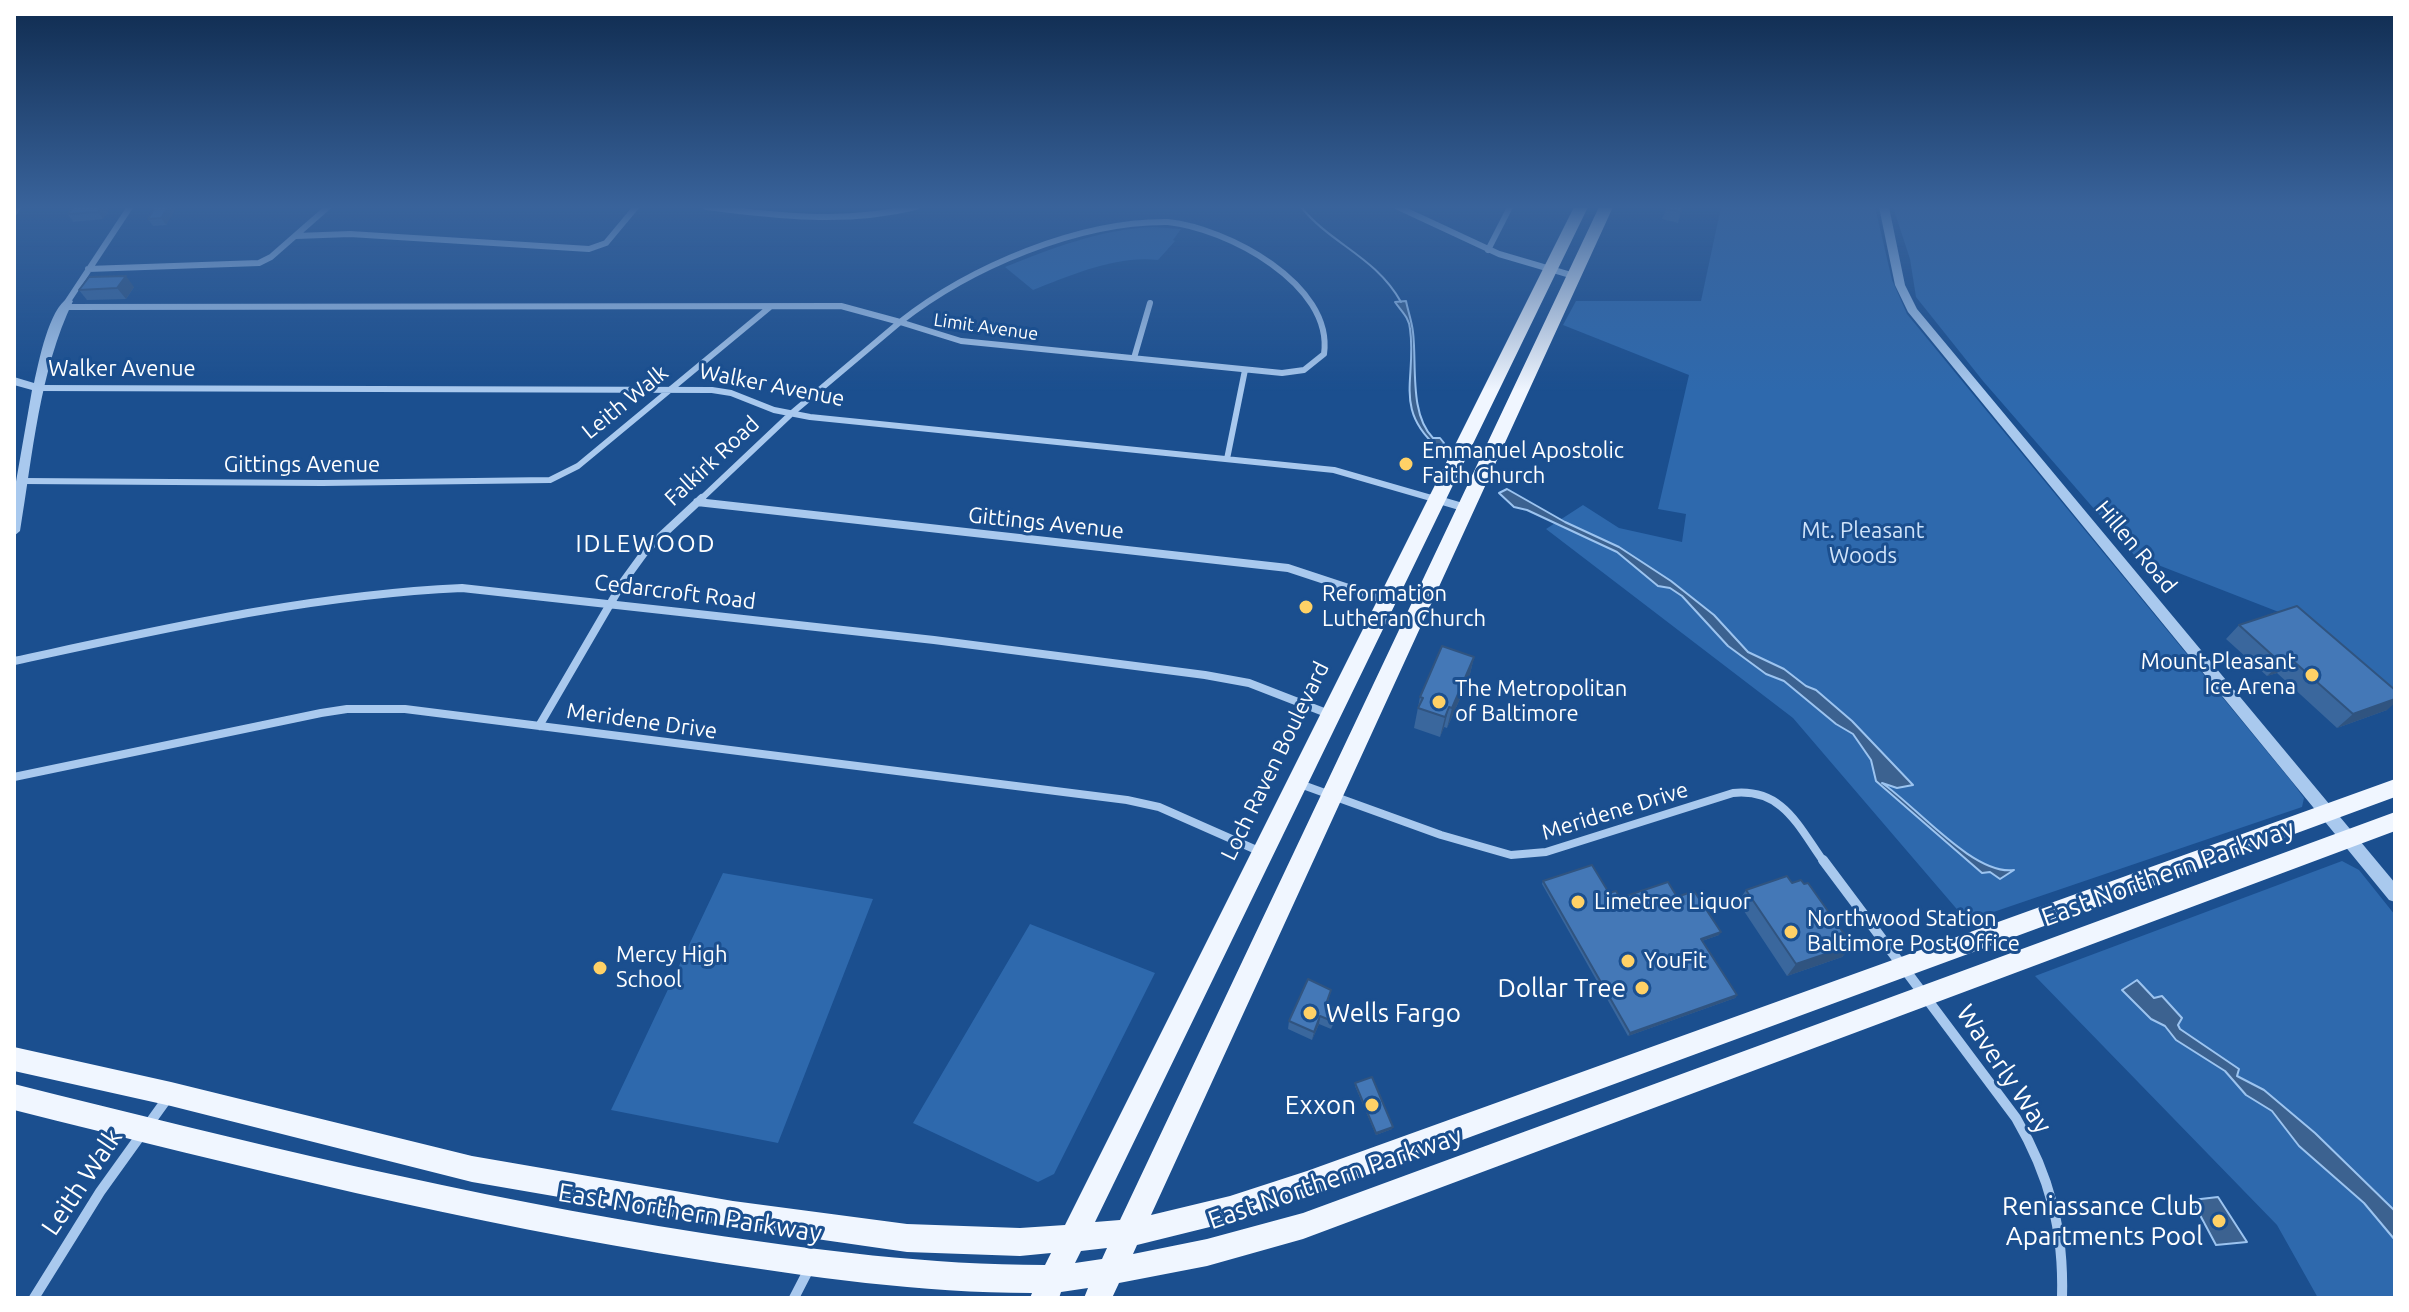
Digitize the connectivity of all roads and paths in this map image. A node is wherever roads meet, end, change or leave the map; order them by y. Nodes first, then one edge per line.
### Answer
1 (113, 268) edge
2 (985, 268) edge
3 (1275, 268) edge
4 (1578, 268) edge
5 (1895, 268) edge
6 (88, 269) joint
7 (1549, 269) joint
8 (1574, 276) junction
9 (1150, 303) dead end
10 (67, 304) junction
11 (770, 306) junction
12 (899, 322) junction
13 (1324, 354) joint
14 (1134, 358) junction
15 (1245, 370) junction
16 (14, 381) edge
17 (38, 388) junction
18 (673, 389) junction
19 (792, 413) junction
20 (1227, 459) junction
21 (578, 466) joint
22 (23, 481) junction
23 (1436, 498) junction
24 (697, 502) junction
25 (1467, 508) junction
26 (14, 531) edge
27 (1385, 600) junction
28 (610, 602) junction
29 (14, 661) edge
30 (1329, 714) junction
31 (539, 726) junction
32 (14, 777) edge
33 (1295, 782) junction
34 (2395, 788) edge
35 (1764, 794) joint
36 (1333, 796) junction
37 (2328, 814) junction
38 (2395, 821) edge
39 (2349, 839) junction
40 (1261, 852) junction
41 (2395, 895) edge
42 (1905, 967) junction
43 (1926, 994) junction
44 (14, 1059) edge
45 (171, 1094) junction
46 (14, 1097) edge
47 (145, 1130) junction
48 (1130, 1233) junction
49 (1073, 1239) junction
50 (812, 1263) junction
51 (1111, 1271) junction
52 (1048, 1288) edge
53 (34, 1298) edge
54 (794, 1298) edge
55 (1098, 1298) edge
56 (2062, 1298) edge

1 - 6 street
2 - 12 street, Falkirk Road
3 - 13 street, Falkirk Road
4 - 8 main road
5 - 37 street, Hillen Road
6 - 10 street
7 - 8 street
7 - 23 main road, Loch Raven Boulevard
8 - 25 main road
9 - 14 street
10 - 11 street, Limit Avenue
10 - 17 street
11 - 12 street, Limit Avenue
11 - 18 street, Leith Walk
12 - 14 street, Limit Avenue
12 - 19 street, Falkirk Road
13 - 15 street, Limit Avenue
14 - 15 street, Limit Avenue
15 - 20 street
16 - 17 street, Walker Avenue
17 - 18 street, Walker Avenue
17 - 22 street
18 - 19 street, Walker Avenue
18 - 21 street, Leith Walk
19 - 20 street, Walker Avenue
19 - 24 street, Falkirk Road
20 - 23 street, Walker Avenue
21 - 22 street, Gittings Avenue
22 - 26 street
23 - 25 street, Walker Avenue
23 - 27 main road, Loch Raven Boulevard
24 - 27 street, Gittings Avenue
24 - 28 street, Falkirk Road
25 - 36 main road
27 - 30 main road, Loch Raven Boulevard
28 - 29 street, Cedarcroft Road
28 - 30 street, Cedarcroft Road
28 - 31 street, Falkirk Road
30 - 33 main road, Loch Raven Boulevard
31 - 32 street, Meridene Drive
31 - 40 street, Meridene Drive
33 - 36 street, Meridene Drive
33 - 40 main road, Loch Raven Boulevard
34 - 37 main road, East Northern Parkway
35 - 36 street, Meridene Drive
35 - 42 street, Waverly Way
36 - 48 main road
37 - 39 street, Hillen Road
37 - 42 main road, East Northern Parkway
38 - 39 main road, East Northern Parkway
39 - 41 street, Hillen Road
39 - 43 main road, East Northern Parkway
40 - 49 main road, Loch Raven Boulevard
42 - 43 street, Waverly Way
42 - 48 main road, East Northern Parkway
43 - 51 main road, East Northern Parkway
43 - 56 street, Waverly Way
44 - 45 main road, East Northern Parkway
45 - 47 street, Leith Walk
45 - 49 main road, East Northern Parkway
46 - 47 main road, East Northern Parkway
47 - 50 main road, East Northern Parkway
47 - 53 street, Leith Walk
48 - 49 main road, East Northern Parkway
48 - 51 main road
49 - 52 main road, Loch Raven Boulevard
50 - 52 main road, East Northern Parkway
50 - 54 street
51 - 52 main road, East Northern Parkway
51 - 55 main road

